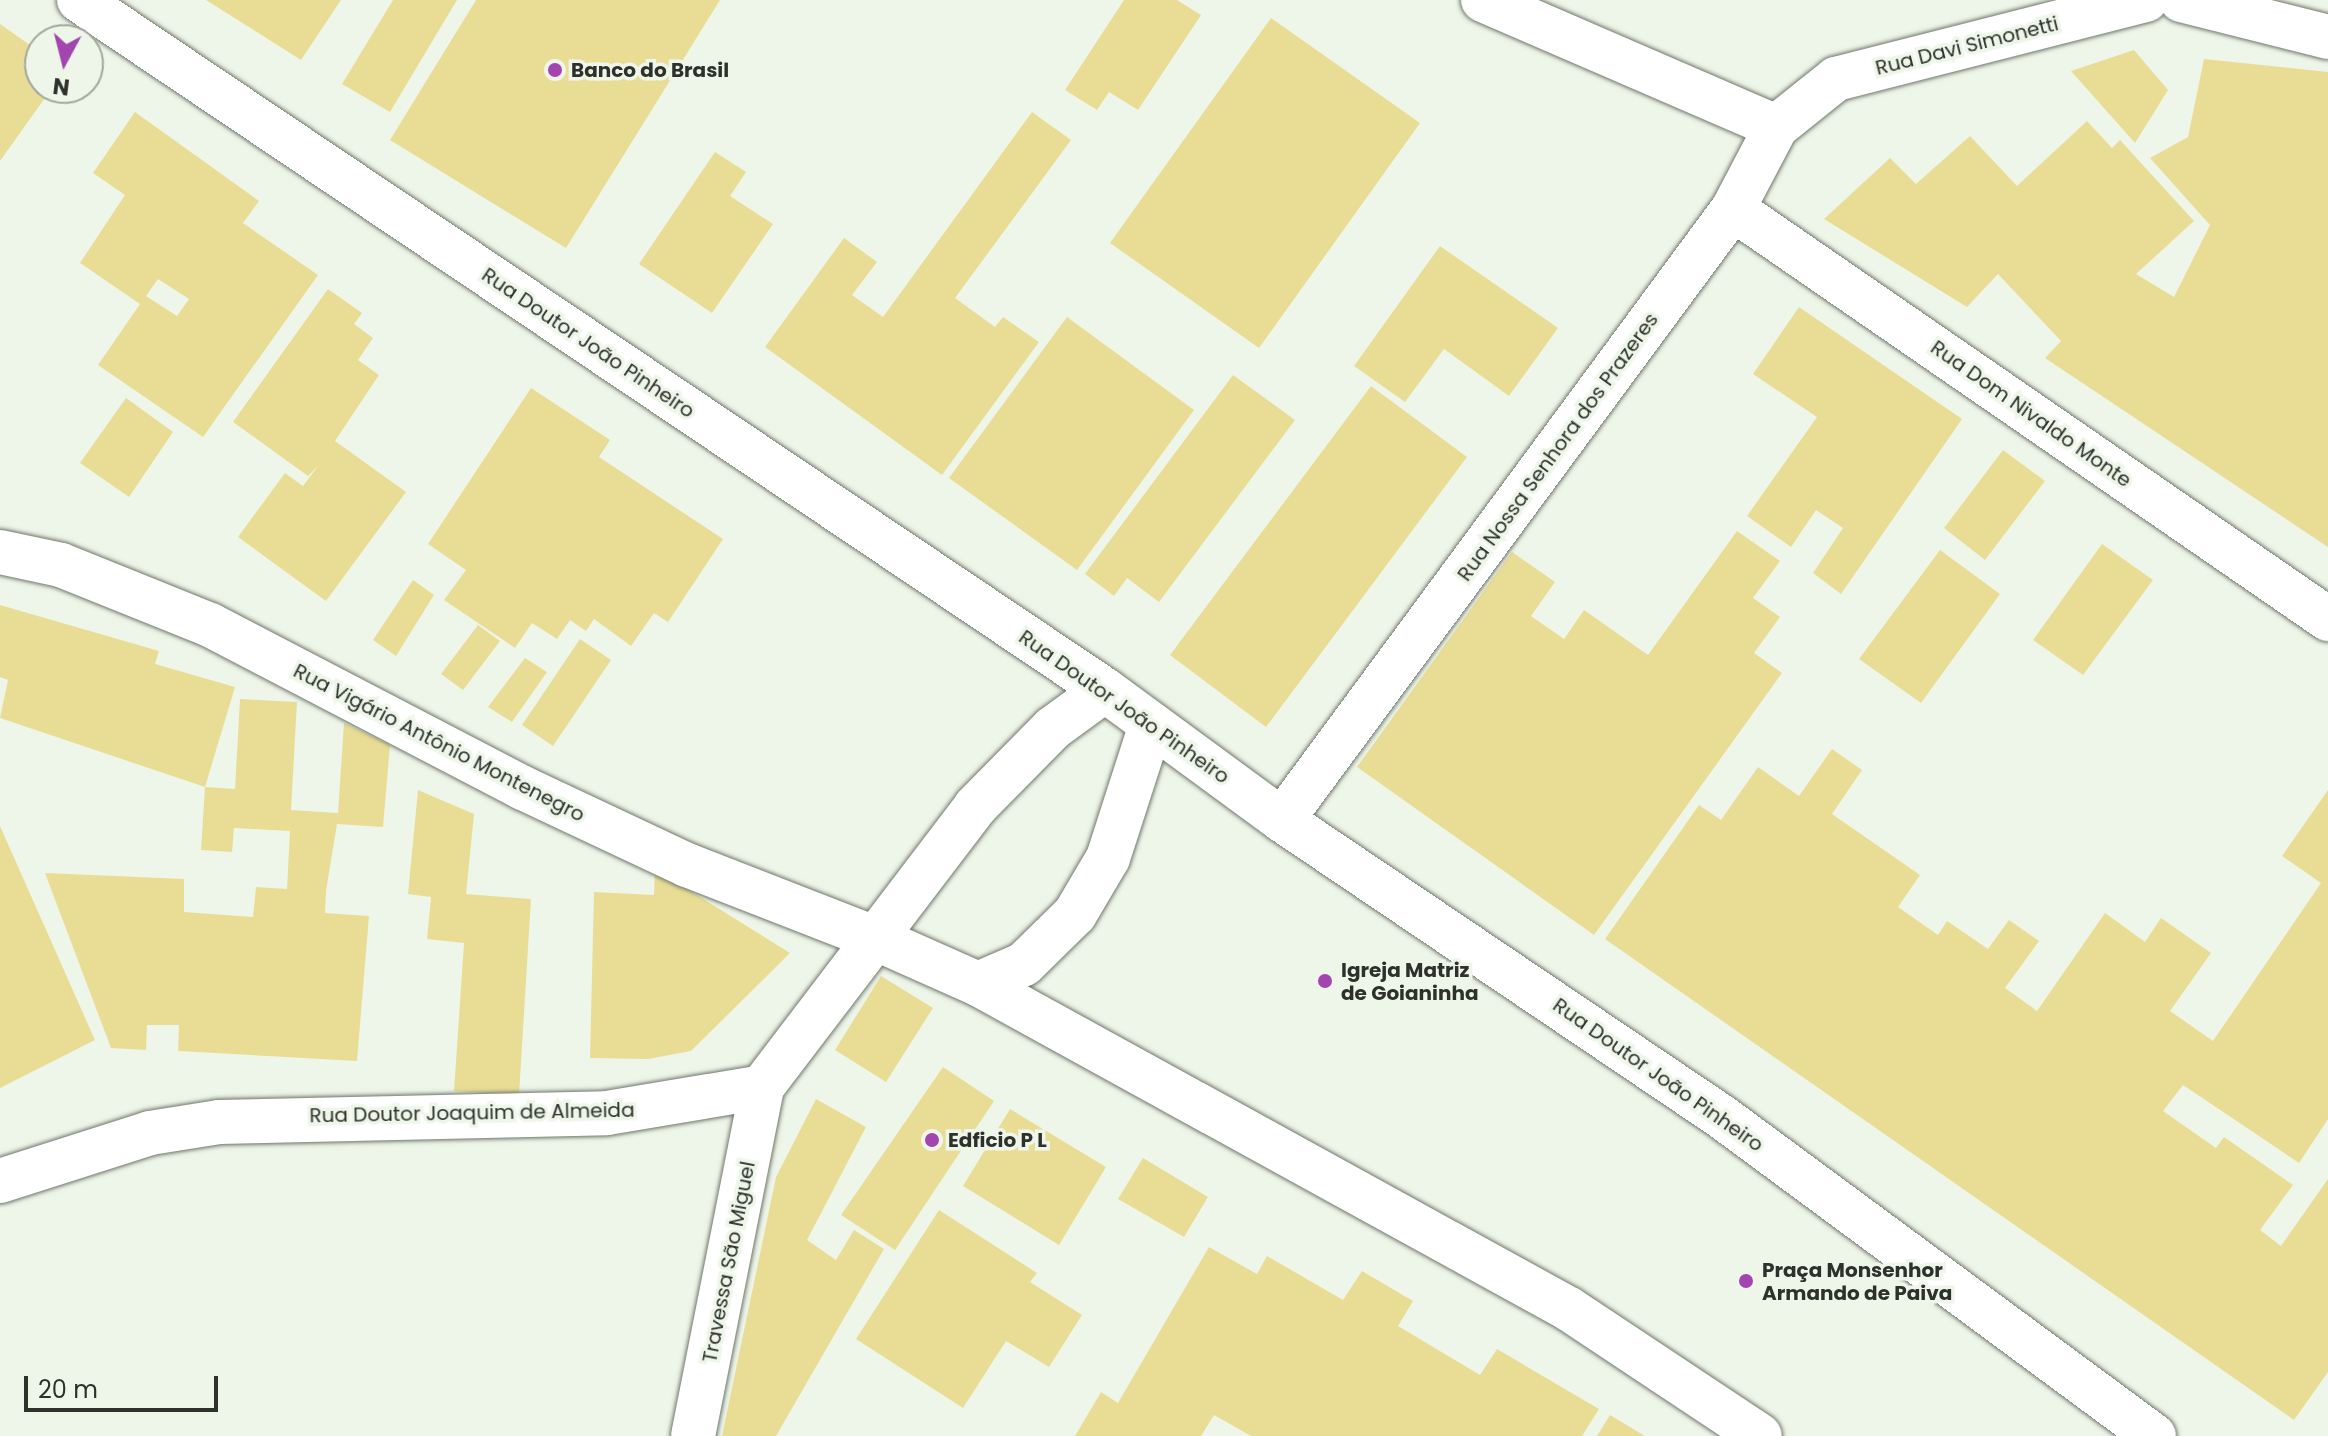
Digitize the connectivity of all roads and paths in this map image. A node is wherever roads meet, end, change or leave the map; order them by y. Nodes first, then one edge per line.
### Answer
1 (79, 0) edge
2 (1483, 0) edge
3 (2146, 0) edge
4 (2181, 0) edge
5 (2328, 37) edge
6 (1836, 79) joint
7 (1776, 127) junction
8 (1733, 209) junction
9 (0, 552) edge
10 (2328, 619) edge
11 (1105, 690) junction
12 (1151, 725) junction
13 (1282, 820) junction
14 (877, 939) junction
15 (978, 984) junction
16 (762, 1087) junction
17 (0, 1181) edge
18 (693, 1436) edge
19 (1760, 1436) edge
20 (2154, 1436) edge

1 - 11 street, Rua Doutor João Pinheiro
2 - 7 street
3 - 6 street, Rua Davi Simonetti
4 - 5 street
6 - 7 street, Rua Nossa Senhora dos Prazeres
7 - 8 street, Rua Nossa Senhora dos Prazeres
8 - 10 street, Rua Dom Nivaldo Monte
8 - 13 street, Rua Nossa Senhora dos Prazeres
9 - 14 street, Rua Vigário Antônio Montenegro
11 - 12 street, Rua Doutor João Pinheiro
11 - 14 street
12 - 13 street, Rua Doutor João Pinheiro
12 - 15 street
13 - 20 street, Rua Doutor João Pinheiro
14 - 15 street
14 - 16 street
15 - 19 street
16 - 17 street, Rua Doutor Joaquim de Almeida
16 - 18 street, Travessa São Miguel

